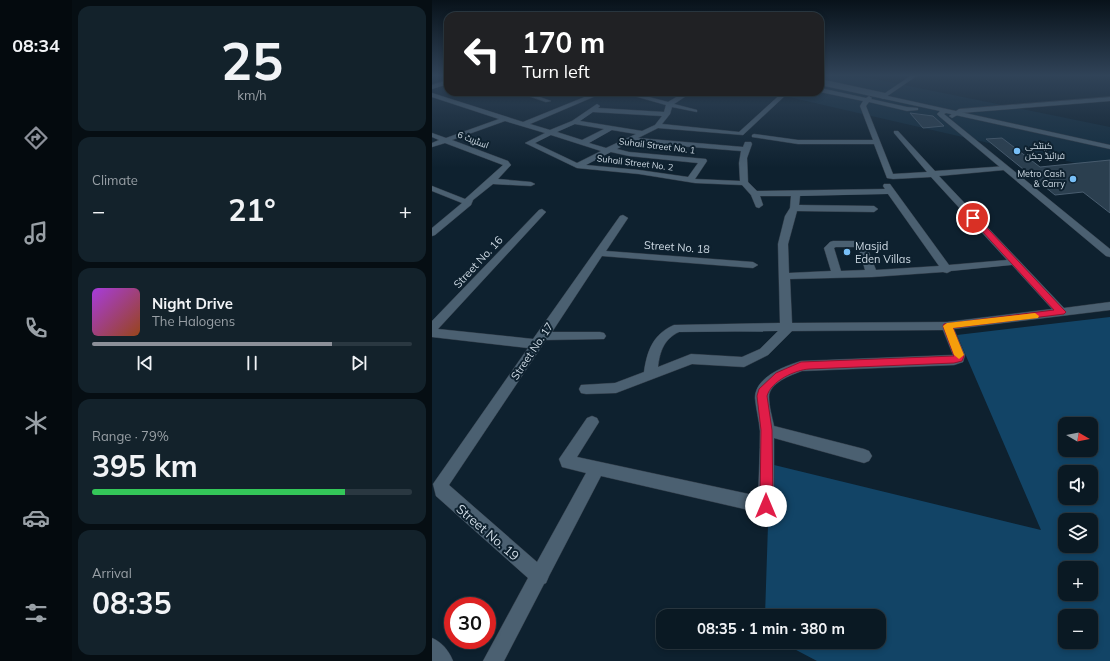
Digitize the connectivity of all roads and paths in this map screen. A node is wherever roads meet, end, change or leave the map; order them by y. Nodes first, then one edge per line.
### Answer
1 (465, 106) edge
2 (568, 106) edge
3 (597, 106) dead end
4 (670, 106) edge
5 (681, 106) edge
6 (771, 106) edge
7 (863, 106) edge
8 (905, 106) edge
9 (920, 106) edge
10 (1019, 106) edge
11 (591, 110) junction
12 (695, 111) dead end
13 (942, 112) junction
14 (667, 114) junction
15 (954, 115) junction
16 (504, 119) junction
17 (574, 122) junction
18 (522, 125) junction
19 (657, 126) junction
20 (611, 128) junction
21 (553, 132) junction
22 (896, 132) dead end
23 (643, 133) junction
24 (741, 134) junction
25 (432, 135) edge
26 (754, 136) junction
27 (445, 140) junction
28 (630, 140) junction
29 (877, 142) junction
30 (583, 143) junction
31 (432, 145) edge
32 (1110, 147) edge
33 (745, 149) junction
34 (609, 151) junction
35 (1110, 151) edge
36 (577, 166) junction
37 (1004, 168) junction
38 (933, 174) junction
39 (690, 180) junction
40 (492, 181) junction
41 (744, 183) junction
42 (531, 184) dead end
43 (432, 188) edge
44 (796, 193) junction
45 (755, 194) junction
46 (466, 200) junction
47 (759, 205) dead end
48 (794, 208) junction
49 (874, 209) dead end
50 (542, 212) dead end
51 (623, 218) dead end
52 (432, 226) edge
53 (432, 233) edge
54 (599, 254) junction
55 (1110, 254) edge
56 (1014, 262) junction
57 (753, 265) dead end
58 (947, 270) junction
59 (872, 274) junction
60 (837, 275) junction
61 (784, 276) junction
62 (1110, 306) edge
63 (1061, 312) junction
64 (786, 326) junction
65 (947, 326) junction
66 (432, 328) edge
67 (432, 333) edge
68 (600, 336) dead end
69 (538, 340) junction
70 (650, 375) junction
71 (586, 389) dead end
72 (592, 422) dead end
73 (767, 430) junction
74 (864, 456) dead end
75 (597, 468) junction
76 (441, 484) joint
77 (540, 577) junction
78 (432, 648) edge
79 (443, 661) edge
80 (493, 661) edge

1 - 16 street, Suhail Street No. 1
2 - 18 street
3 - 11 street
4 - 14 street
5 - 12 street
6 - 24 street
7 - 29 street
8 - 13 street
9 - 13 street
10 - 15 street
11 - 14 street
11 - 17 street
13 - 15 street
13 - 37 street
14 - 19 street
15 - 32 street
15 - 35 street
16 - 18 street, Suhail Street No. 1
16 - 27 street
17 - 20 street
17 - 21 street
18 - 21 street, Suhail Street No. 1
19 - 23 street
19 - 24 street
20 - 23 street
20 - 30 street
21 - 30 street, Suhail Street No. 1
21 - 36 street, Suhail Street No. 2
22 - 38 street
23 - 28 street
24 - 26 street
25 - 27 street, اسٹریٹ 6
26 - 29 street
26 - 33 street
27 - 31 street
27 - 40 street, اسٹریٹ 6
28 - 33 street
28 - 34 street
29 - 38 street
30 - 34 street, Suhail Street No. 1
33 - 41 street
34 - 36 street
34 - 39 street, Suhail Street No. 1
36 - 39 street, Suhail Street No. 2
37 - 38 street
37 - 55 street
38 - 56 street
39 - 41 street, Suhail Street No. 2
40 - 42 street
40 - 46 street
41 - 45 street
43 - 46 street
44 - 45 street
44 - 48 street
44 - 58 street
45 - 47 street
46 - 52 street
46 - 53 street
48 - 49 street
48 - 61 street
50 - 66 street, Street No. 16
51 - 54 street, Street No. 17
54 - 57 street, Street No. 18
54 - 69 street, Street No. 17
56 - 58 street
56 - 63 street
58 - 59 street
59 - 60 street
59 - 60 street
60 - 61 street
61 - 64 street
62 - 63 street
63 - 65 street
64 - 65 street
64 - 70 street
64 - 70 street
65 - 73 street
67 - 69 street
68 - 69 street
69 - 76 street, Street No. 17
70 - 71 street
72 - 75 street
73 - 74 street
73 - 75 street
75 - 77 street
76 - 77 street, Street No. 19
77 - 80 street
78 - 79 street

